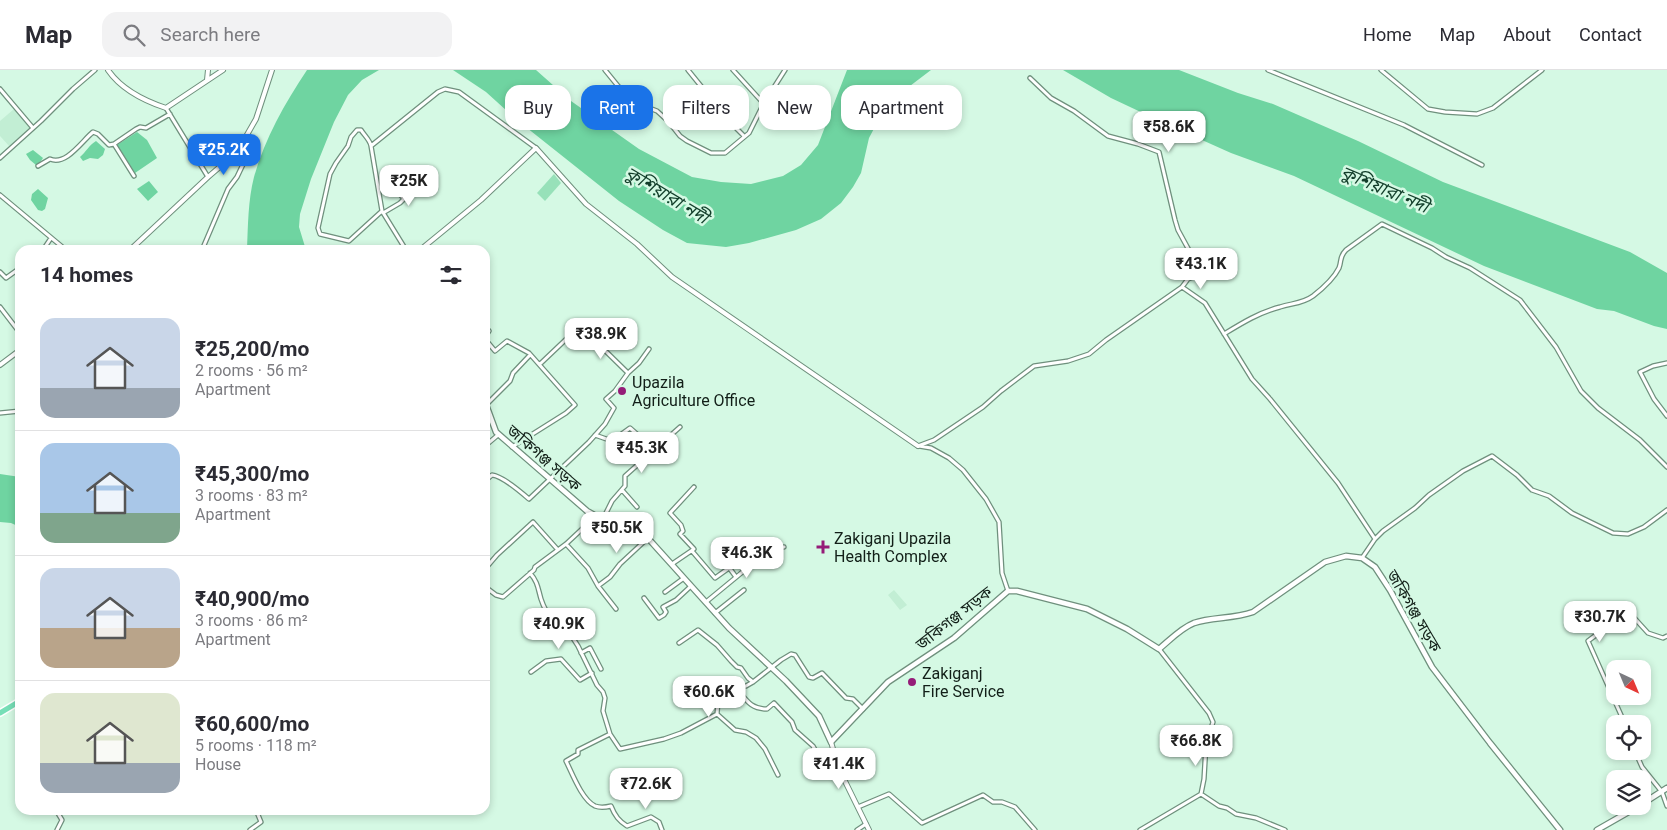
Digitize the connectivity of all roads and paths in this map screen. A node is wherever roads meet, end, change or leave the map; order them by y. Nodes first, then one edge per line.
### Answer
1 (95, 70) edge
2 (108, 70) edge
3 (208, 70) edge
4 (222, 70) edge
5 (272, 70) edge
6 (605, 70) edge
7 (688, 70) edge
8 (733, 70) edge
9 (785, 70) edge
10 (1268, 70) edge
11 (1382, 70) edge
12 (1542, 70) edge
13 (1030, 78) dead end
14 (207, 80) junction
15 (776, 85) edge
16 (0, 89) edge
17 (759, 99) edge
18 (166, 108) junction
19 (170, 114) junction
20 (759, 114) edge
21 (33, 128) junction
22 (744, 136) junction
23 (114, 144) junction
24 (239, 146) junction
25 (371, 146) junction
26 (536, 148) junction
27 (0, 158) edge
28 (1482, 165) dead end
29 (38, 166) dead end
30 (134, 176) dead end
31 (208, 177) junction
32 (397, 191) dead end
33 (0, 195) edge
34 (383, 212) junction
35 (51, 238) junction
36 (46, 245) edge
37 (60, 245) edge
38 (135, 245) edge
39 (204, 245) edge
40 (403, 245) edge
41 (426, 245) edge
42 (0, 272) edge
43 (15, 272) edge
44 (1182, 287) junction
45 (0, 308) edge
46 (15, 327) edge
47 (1224, 334) junction
48 (490, 344) edge
49 (649, 348) dead end
50 (15, 354) edge
51 (530, 354) junction
52 (1667, 363) edge
53 (540, 364) junction
54 (0, 365) edge
55 (628, 373) junction
56 (490, 400) edge
57 (15, 412) edge
58 (0, 413) edge
59 (490, 415) edge
60 (1667, 416) edge
61 (680, 427) dead end
62 (498, 435) junction
63 (595, 435) junction
64 (490, 442) edge
65 (918, 446) junction
66 (512, 448) junction
67 (655, 450) junction
68 (1667, 467) edge
69 (490, 477) edge
70 (550, 480) junction
71 (694, 487) dead end
72 (622, 490) junction
73 (638, 507) dead end
74 (1667, 510) edge
75 (596, 516) junction
76 (603, 519) junction
77 (648, 538) junction
78 (1375, 539) junction
79 (566, 544) junction
80 (714, 546) dead end
81 (784, 547) dead end
82 (558, 550) junction
83 (692, 551) junction
84 (1362, 558) junction
85 (490, 563) edge
86 (672, 564) junction
87 (729, 568) junction
88 (530, 573) junction
89 (736, 577) junction
90 (684, 578) junction
91 (598, 586) junction
92 (692, 586) junction
93 (744, 590) dead end
94 (490, 591) edge
95 (1008, 591) junction
96 (665, 592) dead end
97 (644, 598) dead end
98 (706, 602) junction
99 (616, 609) dead end
100 (584, 610) dead end
101 (715, 613) junction
102 (562, 629) junction
103 (1667, 636) edge
104 (679, 643) dead end
105 (1159, 649) junction
106 (581, 652) junction
107 (772, 667) junction
108 (601, 669) dead end
109 (531, 672) dead end
110 (592, 673) junction
111 (753, 682) junction
112 (737, 689) junction
113 (15, 704) edge
114 (863, 709) junction
115 (0, 713) edge
116 (718, 714) junction
117 (1621, 715) edge
118 (610, 734) junction
119 (831, 742) junction
120 (837, 760) junction
121 (1639, 760) edge
122 (778, 775) dead end
123 (1667, 788) edge
124 (1662, 792) junction
125 (1201, 794) junction
126 (1651, 799) edge
127 (1667, 806) edge
128 (857, 808) junction
129 (59, 815) edge
130 (258, 815) edge
131 (1623, 815) edge
132 (866, 824) junction
133 (57, 830) edge
134 (250, 830) edge
135 (662, 830) edge
136 (857, 830) edge
137 (869, 830) edge
138 (1035, 830) edge
139 (1140, 830) edge
140 (1285, 830) edge
141 (1560, 830) edge
142 (1597, 830) edge

1 - 21 street
2 - 18 street
3 - 14 street
4 - 14 street
5 - 24 street
6 - 22 street
7 - 22 street
8 - 17 street
9 - 15 street
10 - 28 street
11 - 12 street
13 - 44 street
14 - 18 street
16 - 21 street
18 - 19 street
19 - 23 street
19 - 31 street
20 - 22 street
21 - 27 street
23 - 29 street
23 - 30 street
24 - 31 street
24 - 39 street
25 - 26 street
25 - 34 street
25 - 34 street
26 - 41 street
26 - 65 street
31 - 38 street
32 - 34 street
33 - 35 street
34 - 40 street
35 - 36 street
35 - 37 street
42 - 43 street
44 - 47 street
44 - 65 street
45 - 46 street
47 - 68 street
47 - 78 street
48 - 51 street
49 - 55 street
50 - 54 street
51 - 53 street
51 - 56 street
52 - 60 street
53 - 55 street
53 - 66 street
55 - 63 street
57 - 58 street
59 - 62 main road, জকিগঞ্জ সড়ক
61 - 67 street
62 - 64 street
62 - 66 main road, জকিগঞ্জ সড়ক
63 - 67 street
63 - 70 street
65 - 95 street
66 - 70 main road, জকিগঞ্জ সড়ক
67 - 72 street
69 - 70 street
70 - 75 main road, জকিগঞ্জ সড়ক
71 - 83 street
72 - 73 street
72 - 76 street
74 - 78 street
75 - 76 main road, জকিগঞ্জ সড়ক
75 - 79 street
76 - 77 main road, জকিগঞ্জ সড়ক
77 - 86 main road, জকিগঞ্জ সড়ক
77 - 91 street
78 - 84 street
79 - 82 street
79 - 91 street
80 - 87 street
81 - 89 street
82 - 85 street
82 - 88 street
83 - 86 street
83 - 87 street
84 - 105 main road
84 - 141 main road, জকিগঞ্জ সড়ক
86 - 90 main road, জকিগঞ্জ সড়ক
87 - 89 street
88 - 94 street
88 - 102 street
89 - 98 street
90 - 92 main road, জকিগঞ্জ সড়ক
90 - 96 street
91 - 99 street
92 - 97 street
92 - 98 main road, জকিগঞ্জ সড়ক
93 - 101 street
95 - 105 main road, জকিগঞ্জ সড়ক
95 - 114 main road, জকিগঞ্জ সড়ক
98 - 101 main road, জকিগঞ্জ সড়ক
100 - 102 street
101 - 107 main road, জকিগঞ্জ সড়ক
102 - 106 street
103 - 117 street
104 - 111 street
105 - 125 street
106 - 108 street
106 - 110 street
107 - 111 street
107 - 114 street
107 - 119 main road, জকিগঞ্জ সড়ক
109 - 110 street
110 - 118 street
111 - 112 street
112 - 116 street
112 - 120 street
113 - 115 main road
114 - 119 main road, জকিগঞ্জ সড়ক
116 - 118 street
116 - 122 street
118 - 135 street
119 - 120 street
120 - 128 street
121 - 124 street
123 - 124 main road
124 - 126 main road
124 - 127 street
125 - 139 street
125 - 140 street
128 - 132 street
128 - 138 street
129 - 133 street
130 - 134 street
131 - 142 main road
132 - 136 street
132 - 137 street

